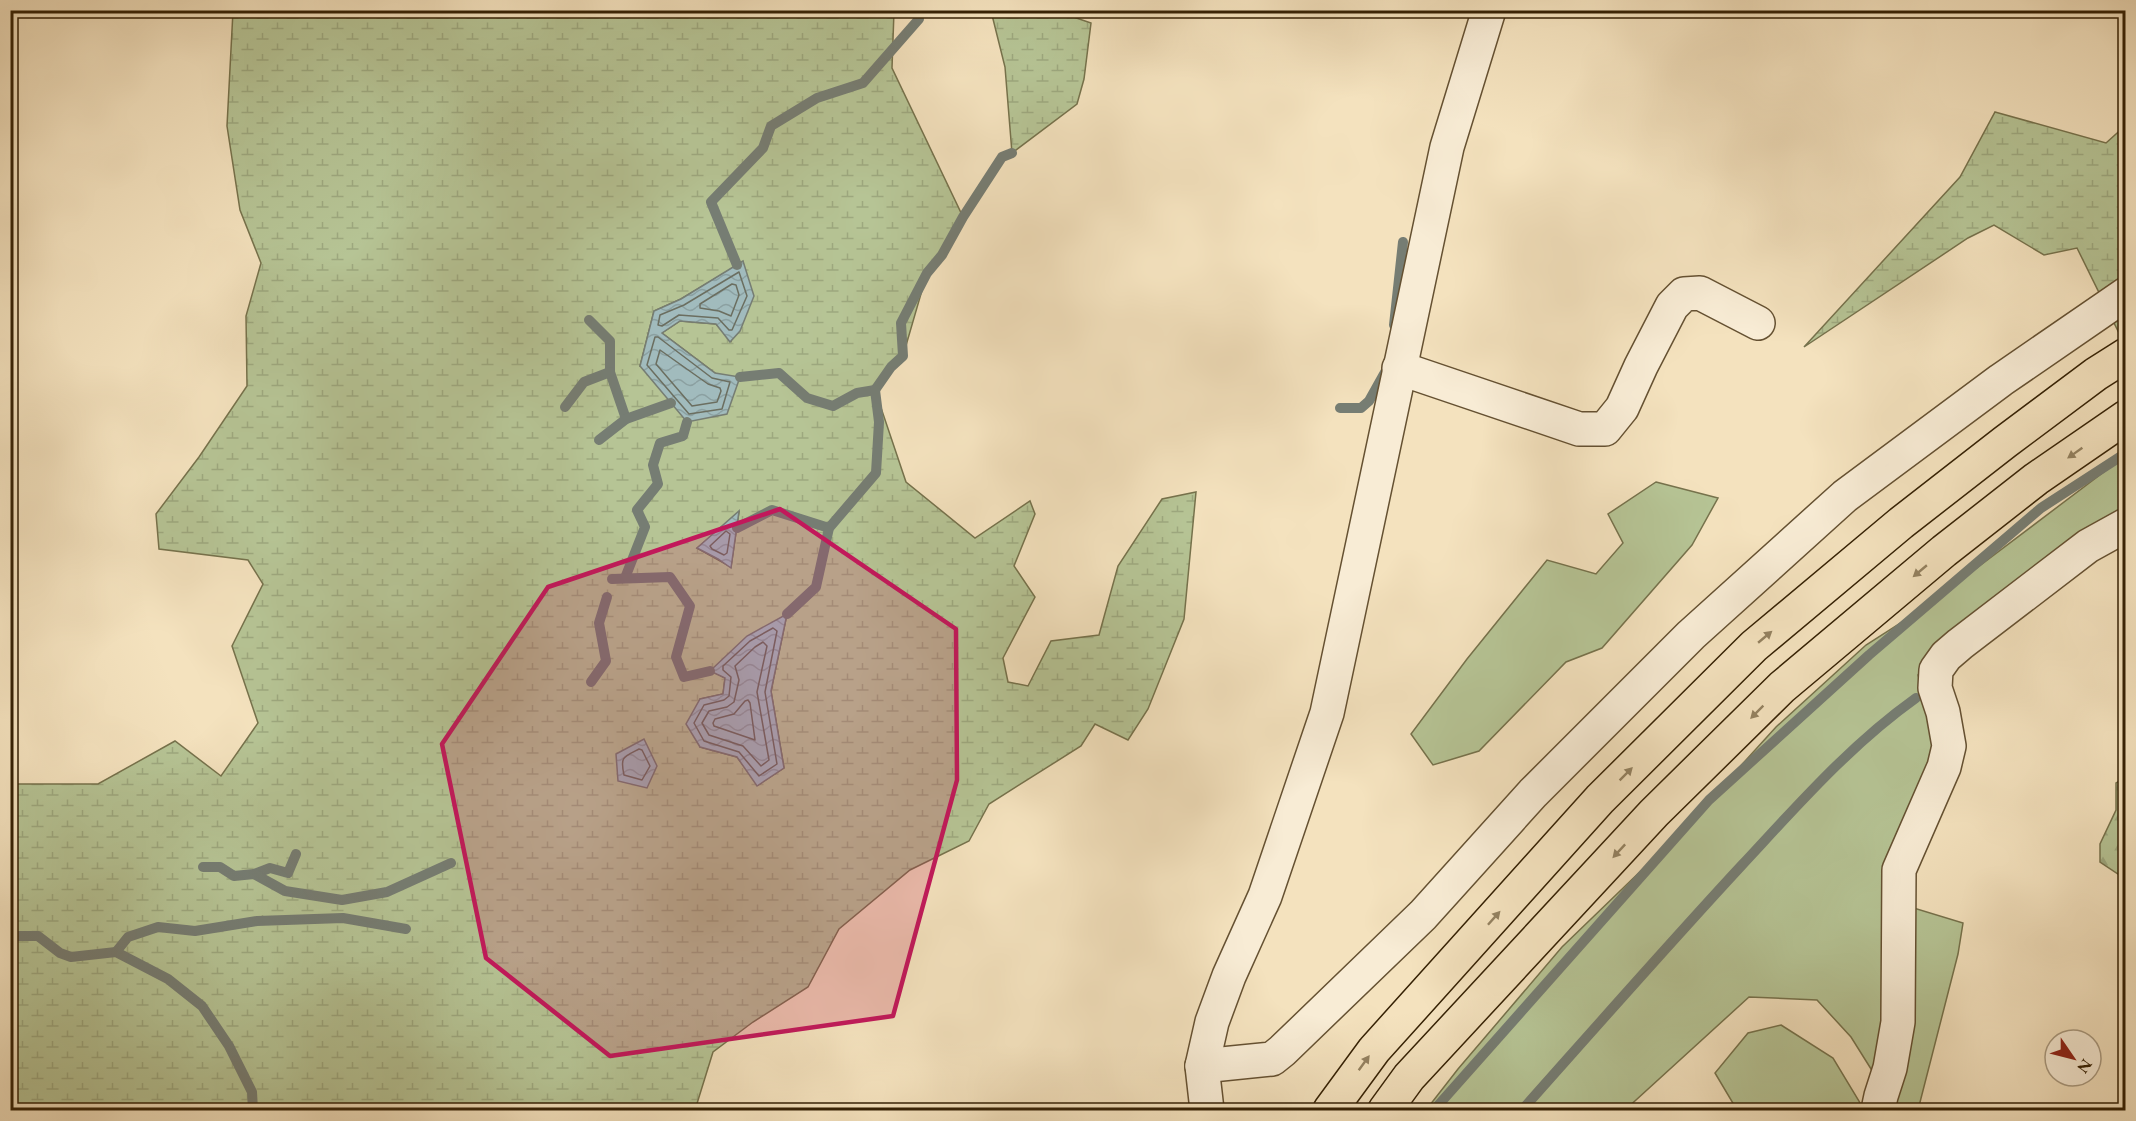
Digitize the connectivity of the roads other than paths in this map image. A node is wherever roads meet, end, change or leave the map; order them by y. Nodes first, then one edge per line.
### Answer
1 (1489, 10) edge
2 (2126, 294) edge
3 (1758, 323) dead end
4 (2126, 355) edge
5 (1399, 368) junction
6 (2124, 418) edge
7 (2126, 525) edge
8 (1202, 1066) junction
9 (1207, 1110) edge
10 (1330, 1110) edge
11 (1384, 1110) edge
12 (1878, 1110) edge

1 - 5 street
2 - 8 street
3 - 5 street
10 -> 4 highway
5 - 8 street
6 -> 11 highway
7 - 12 street
8 - 9 street

